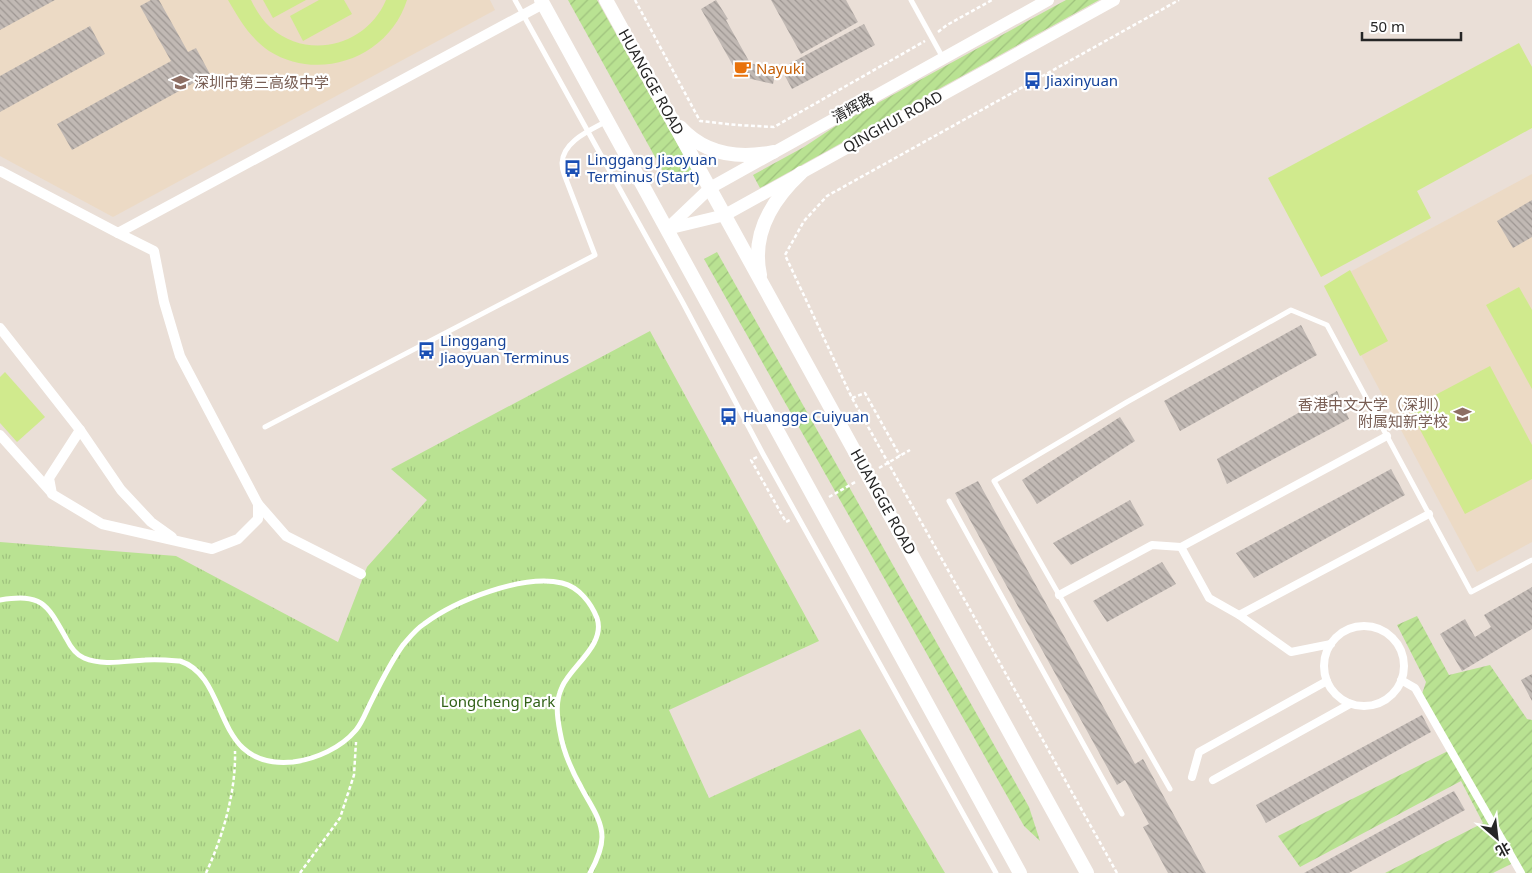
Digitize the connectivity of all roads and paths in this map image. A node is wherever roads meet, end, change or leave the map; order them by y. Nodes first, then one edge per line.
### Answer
1 (515, 0) edge
2 (606, 0) edge
3 (635, 0) edge
4 (911, 0) edge
5 (992, 0) edge
6 (1048, 0) edge
7 (1114, 0) edge
8 (1179, 0) edge
9 (542, 2) edge
10 (524, 15) junction
11 (931, 38) junction
12 (943, 58) junction
13 (671, 118) junction
14 (607, 121) junction
15 (588, 131) junction
16 (773, 152) junction
17 (0, 171) edge
18 (801, 173) junction
19 (710, 188) junction
20 (725, 215) junction
21 (667, 229) junction
22 (118, 233) junction
23 (762, 283) junction
24 (0, 328) edge
25 (852, 398) junction
26 (265, 427) dead end
27 (80, 430) junction
28 (0, 435) edge
29 (1387, 436) junction
30 (910, 450) dead end
31 (763, 454) junction
32 (900, 456) junction
33 (876, 470) dead end
34 (860, 479) dead end
35 (52, 494) junction
36 (827, 498) dead end
37 (949, 501) dead end
38 (258, 504) junction
39 (1429, 514) junction
40 (794, 517) dead end
41 (177, 541) junction
42 (1181, 547) junction
43 (1532, 560) edge
44 (361, 574) dead end
45 (1059, 595) junction
46 (0, 600) edge
47 (1238, 615) junction
48 (1331, 644) junction
49 (1401, 680) junction
50 (1327, 681) junction
51 (1350, 704) junction
52 (357, 729) junction
53 (234, 737) junction
54 (1192, 777) dead end
55 (1213, 780) dead end
56 (1170, 789) dead end
57 (1122, 814) dead end
58 (206, 873) edge
59 (300, 873) edge
60 (590, 873) edge
61 (996, 873) edge
62 (1020, 873) edge
63 (1087, 873) edge
64 (1117, 873) edge
65 (1521, 873) edge

1 - 10 lane
2 - 13 main road, HUANGGE ROAD
3 - 11 path
4 - 11 lane
5 - 11 path
6 - 12 street, 清辉路
7 - 18 street, QINGHUI ROAD
8 - 25 path
9 - 10 street
9 - 14 main road
10 - 15 lane
10 - 22 street
11 - 12 lane
12 - 16 street, 清辉路
13 - 16 main road
13 - 19 main road, HUANGGE ROAD
14 - 15 lane
14 - 21 main road
15 - 26 lane
15 - 31 lane
16 - 19 street, 清辉路
17 - 22 street
18 - 20 street, QINGHUI ROAD
18 - 23 main road
19 - 20 main road, HUANGGE ROAD
19 - 21 street, 清辉路
20 - 21 street, QINGHUI ROAD
20 - 23 main road, HUANGGE ROAD
21 - 62 main road
22 - 38 street
23 - 63 main road, HUANGGE ROAD
24 - 27 street
25 - 32 path
25 - 64 path
27 - 35 street
27 - 41 street
28 - 35 street
29 - 39 lane
29 - 42 street
29 - 45 lane
30 - 32 path
31 - 40 path
31 - 61 lane
32 - 33 path
34 - 36 path
35 - 41 street
37 - 57 lane
38 - 41 street
38 - 44 street
39 - 43 lane
39 - 47 street
42 - 45 street
42 - 47 street
45 - 56 lane
46 - 53 lane
47 - 48 street
48 - 49 street
48 - 50 street
49 - 51 street
49 - 65 street
50 - 51 street
50 - 54 street
51 - 55 street
52 - 53 lane
52 - 59 path
52 - 60 lane
53 - 58 path

